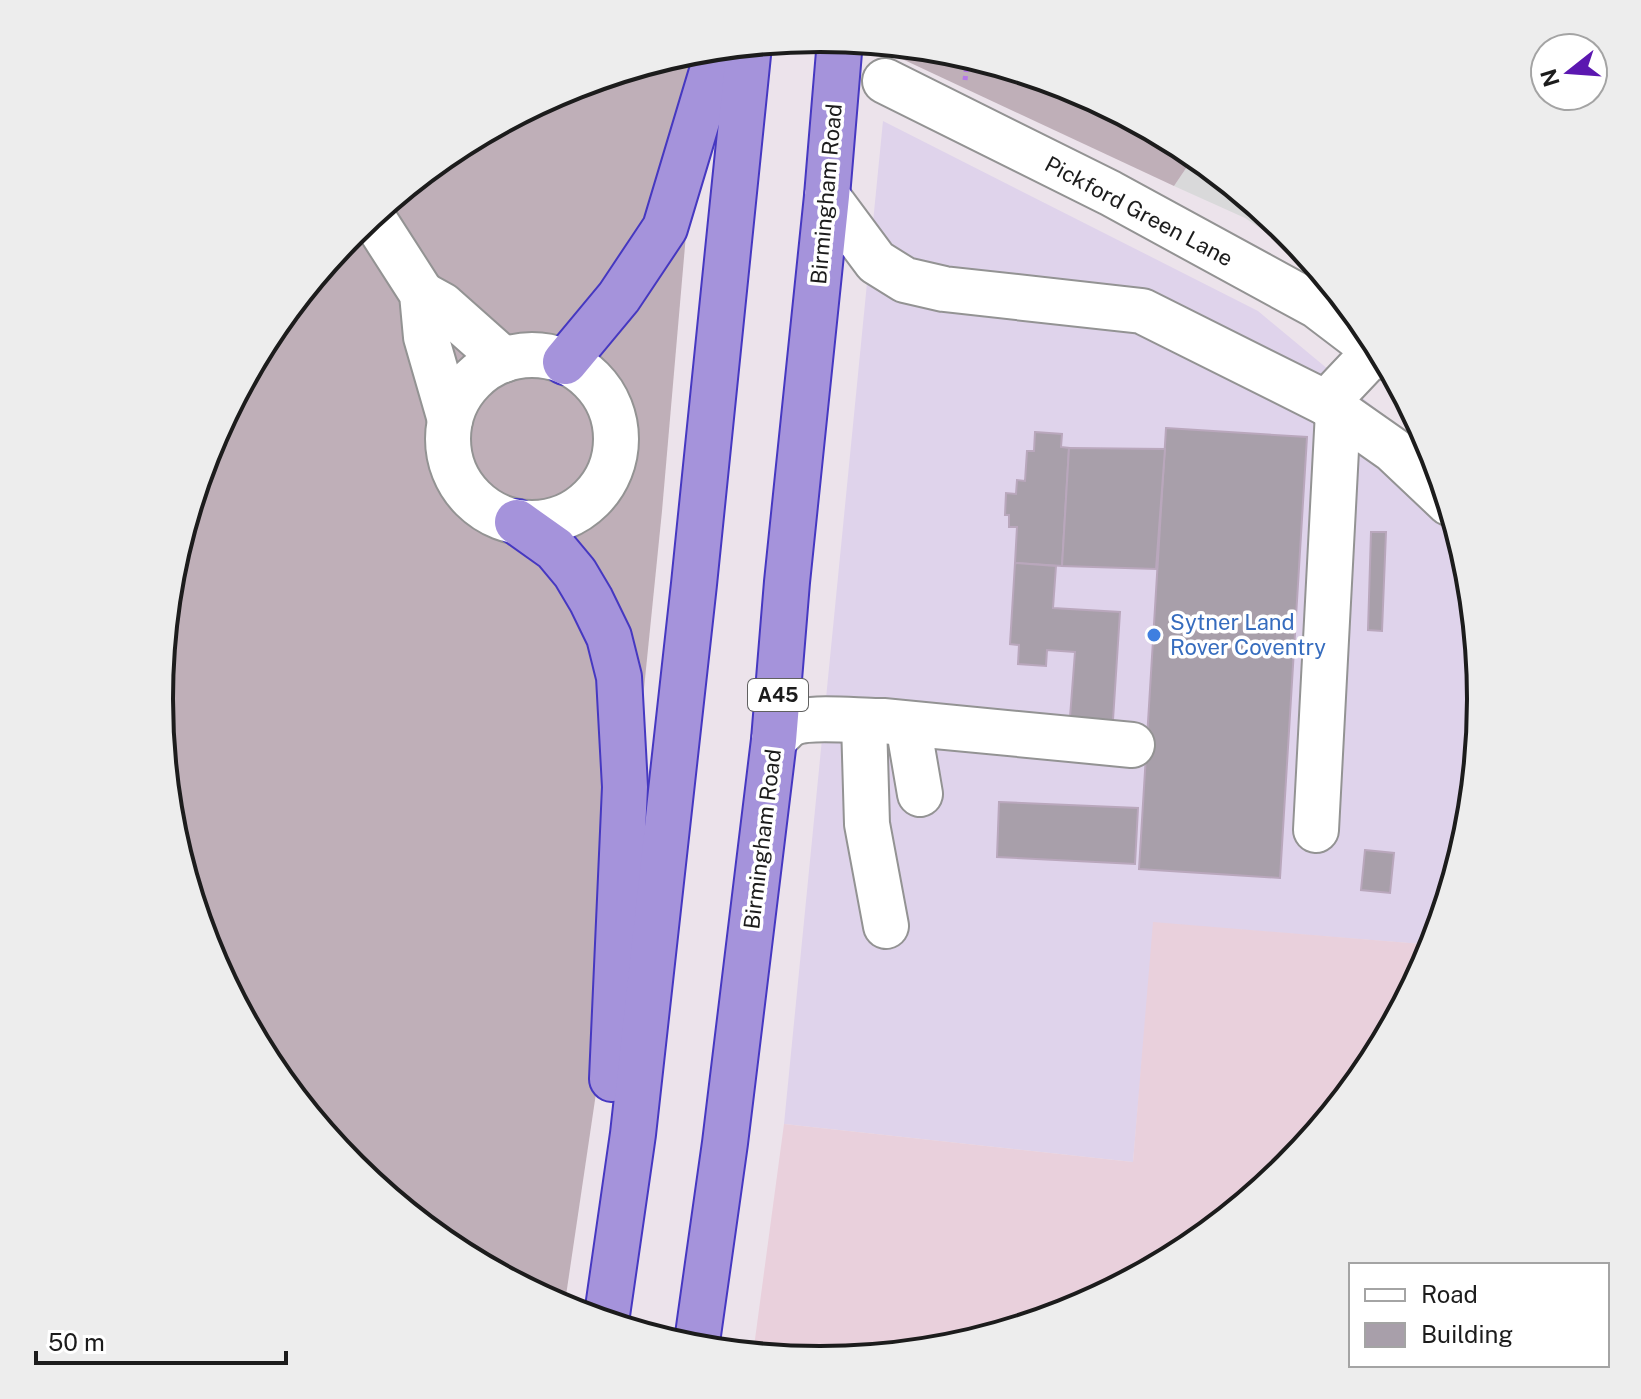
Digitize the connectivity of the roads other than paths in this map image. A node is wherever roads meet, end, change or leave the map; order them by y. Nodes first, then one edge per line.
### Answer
1 (839, 52) edge
2 (748, 57) edge
3 (715, 61) edge
4 (885, 81) dead end
5 (963, 86) edge
6 (827, 196) junction
7 (379, 227) edge
8 (422, 294) junction
9 (1356, 336) edge
10 (504, 360) junction
11 (565, 362) junction
12 (1373, 362) edge
13 (1332, 408) junction
14 (450, 420) junction
15 (1433, 488) edge
16 (517, 522) junction
17 (864, 722) junction
18 (908, 724) junction
19 (774, 740) junction
20 (1132, 745) dead end
21 (920, 794) dead end
22 (1316, 830) dead end
23 (886, 926) dead end
24 (604, 1310) edge
25 (606, 1311) edge
26 (698, 1336) edge

1 - 6 highway, Birmingham Road / A45
2 - 25 highway
3 - 11 highway
4 - 5 street, Pickford Green Lane
5 - 9 street, Pickford Green Lane
6 - 13 street
6 - 19 highway, Birmingham Road / A45
7 - 8 street
8 - 10 street
8 - 14 street
10 - 11 street
10 - 14 street
11 - 16 street
12 - 13 street
13 - 15 street
13 - 22 street
14 - 16 street
16 - 24 highway
17 - 18 street
17 - 19 street
17 - 23 street
18 - 20 street
18 - 21 street
19 - 26 highway, Birmingham Road / A45

